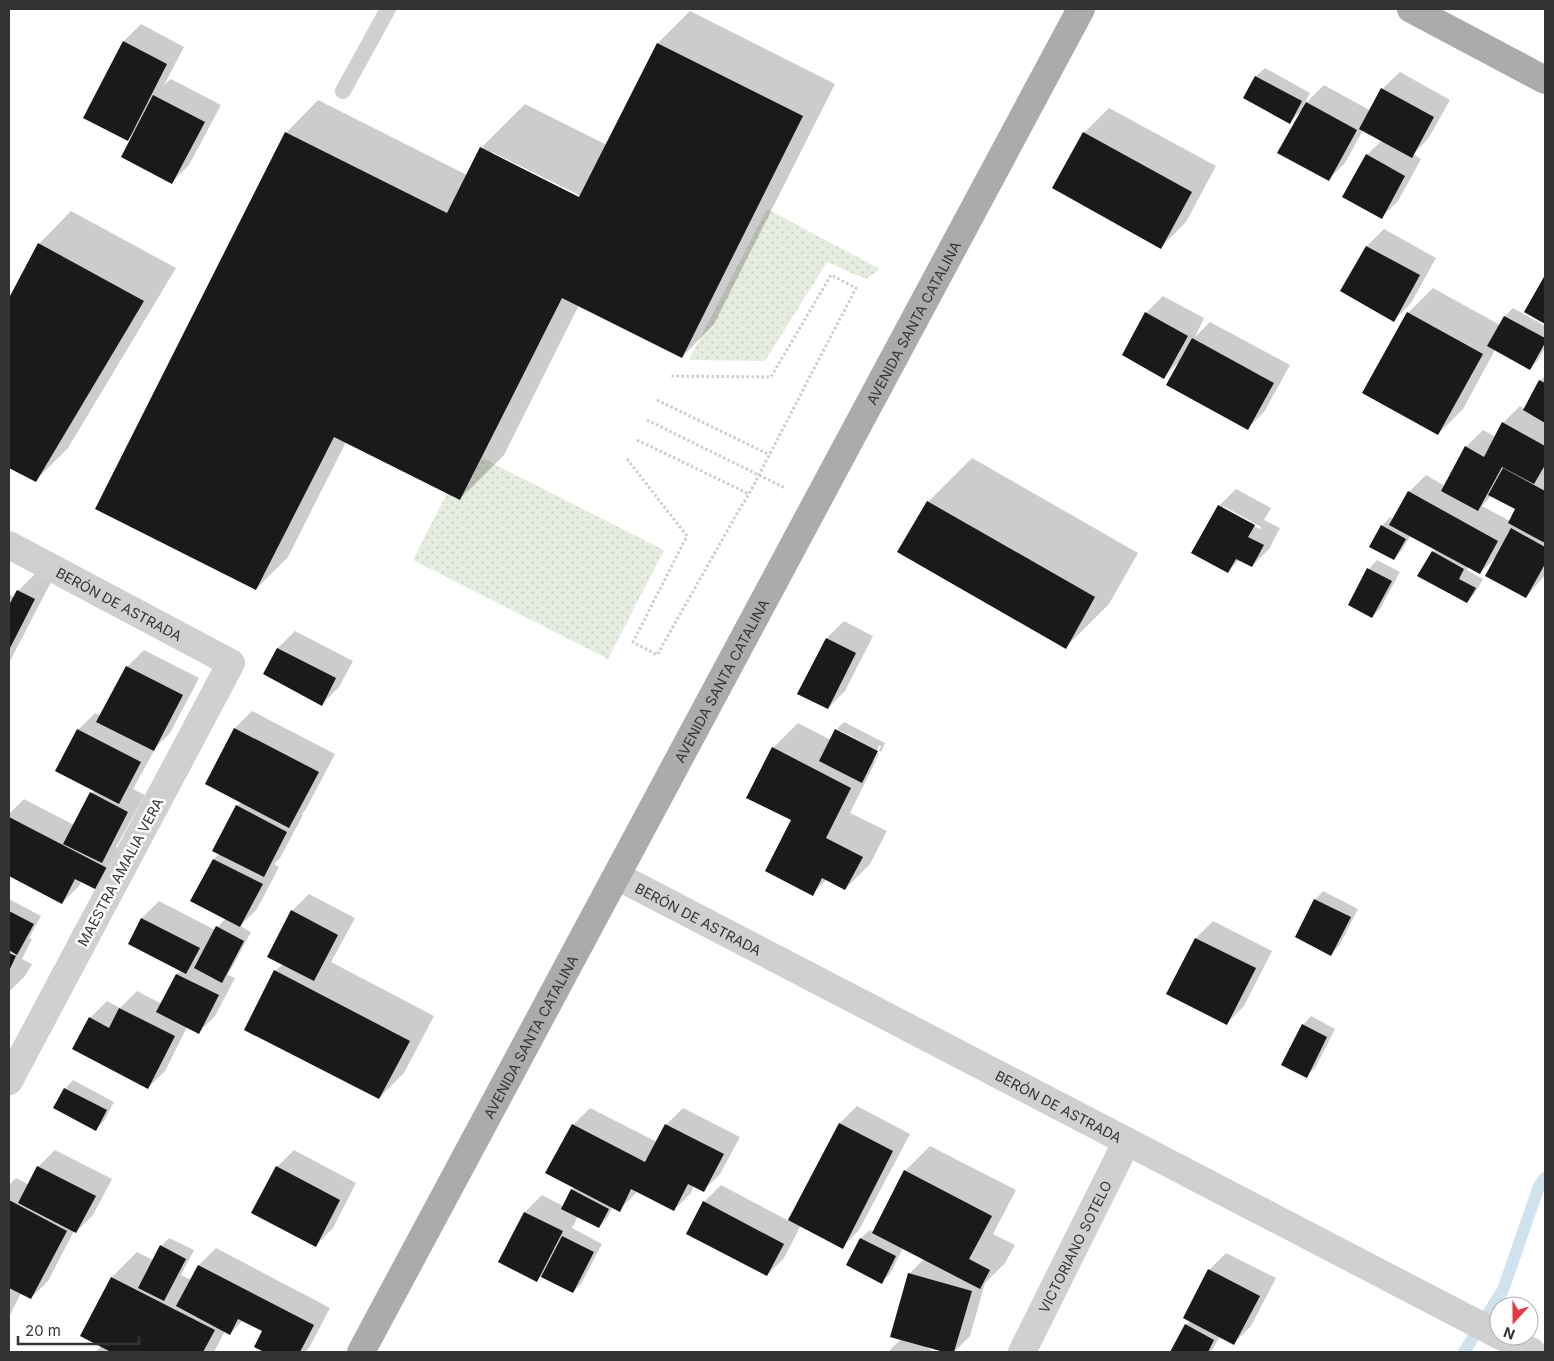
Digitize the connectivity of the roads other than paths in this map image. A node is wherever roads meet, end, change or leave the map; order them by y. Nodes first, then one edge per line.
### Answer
1 (388, 9) edge
2 (1081, 9) edge
3 (1411, 9) edge
4 (1545, 80) edge
5 (343, 91) dead end
6 (9, 545) edge
7 (230, 663) joint
8 (617, 876) junction
9 (9, 1081) edge
10 (1127, 1142) junction
11 (1489, 1330) edge
12 (361, 1352) edge
13 (1022, 1352) edge

1 - 5 lane
2 - 8 main road, AVENIDA SANTA CATALINA
3 - 4 main road
6 - 7 street, BERÓN DE ASTRADA
7 - 9 street, MAESTRA AMALIA VERA
8 - 10 street, BERÓN DE ASTRADA
8 - 12 main road, AVENIDA SANTA CATALINA
10 - 11 street, BERÓN DE ASTRADA
10 - 13 street, VICTORIANO SOTELO

